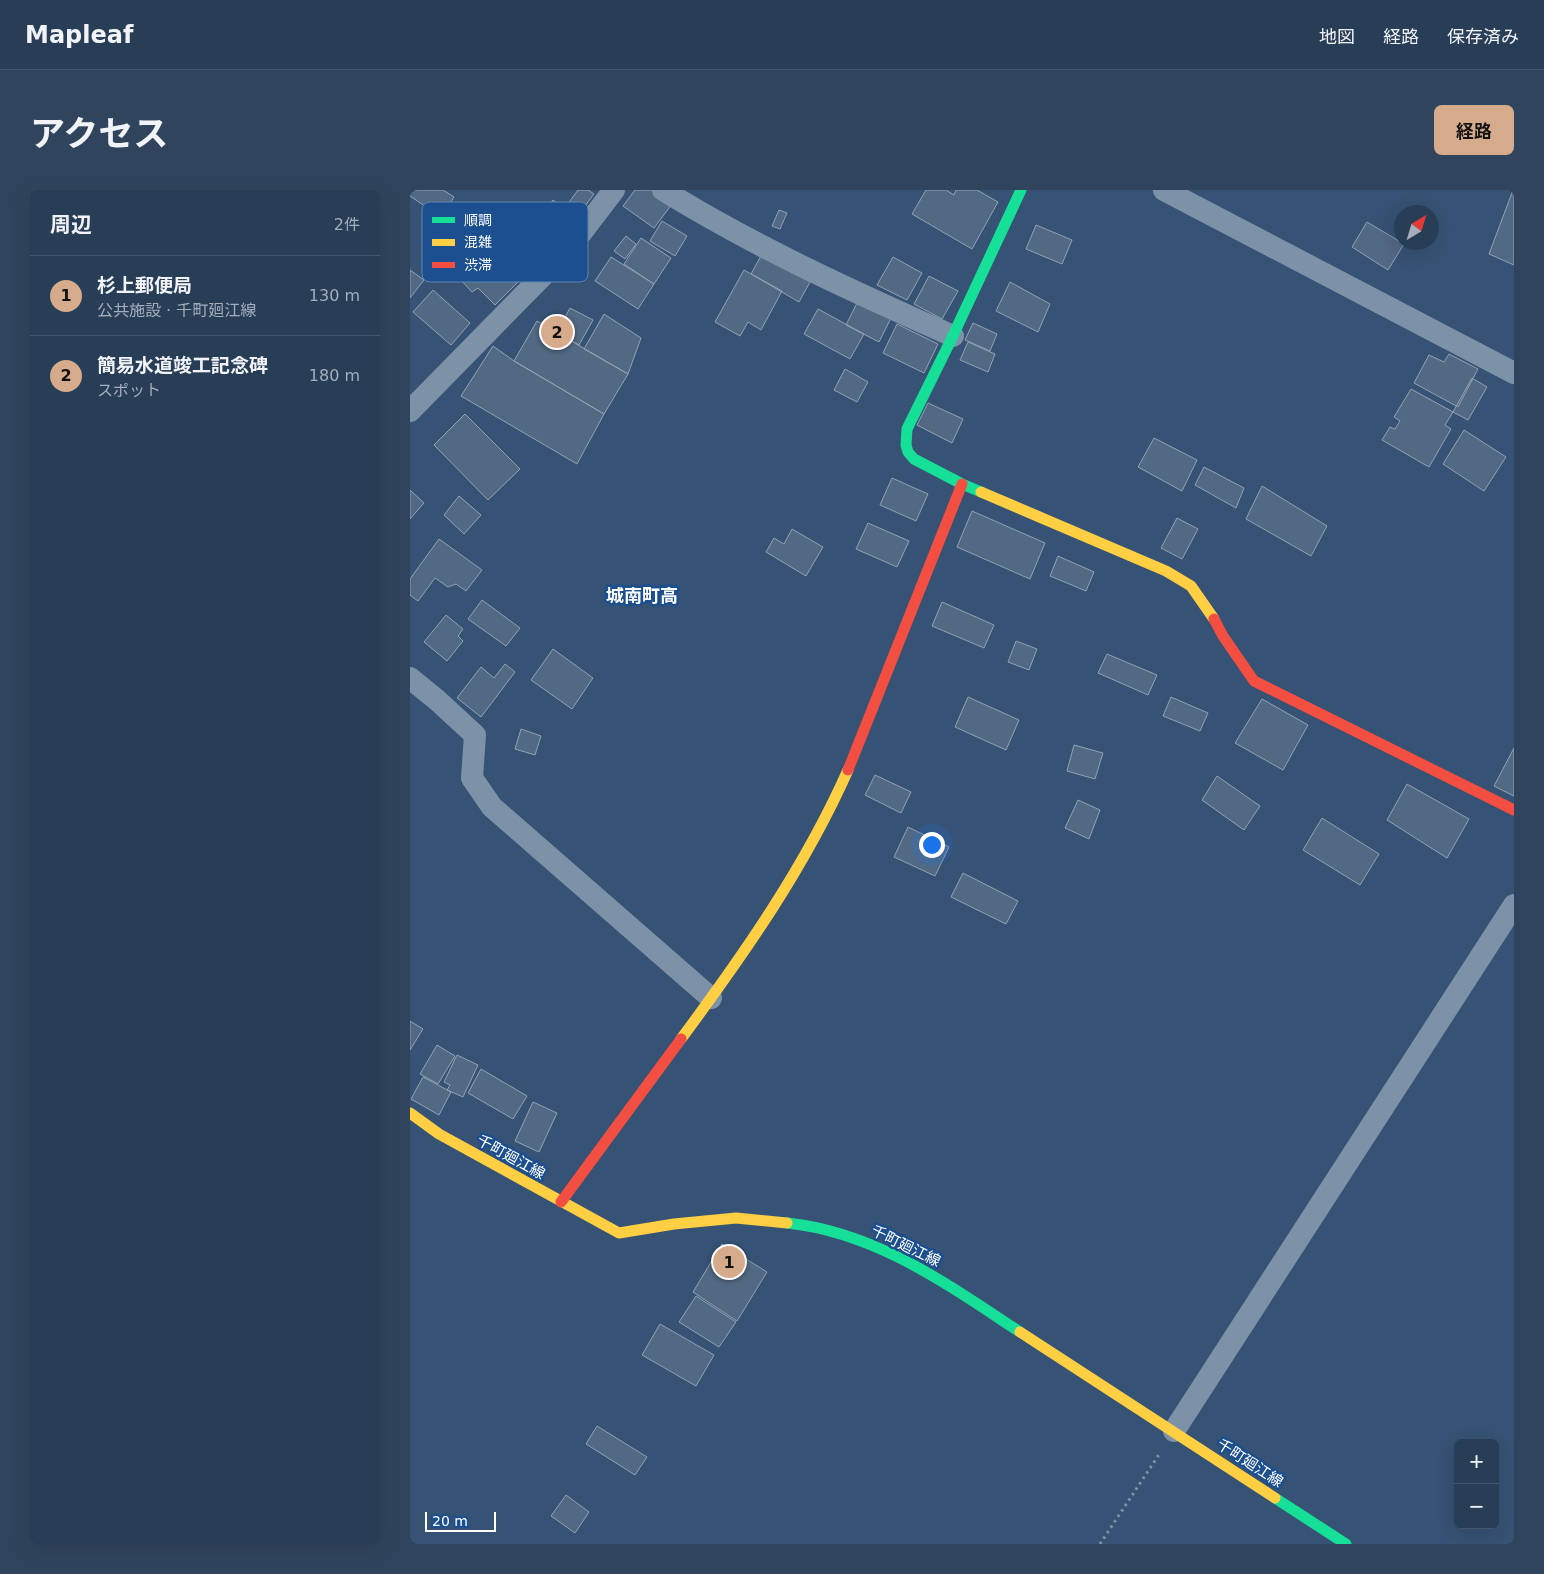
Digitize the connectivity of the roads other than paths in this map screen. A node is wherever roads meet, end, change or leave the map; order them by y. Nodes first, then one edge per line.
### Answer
1 (614, 190) edge
2 (663, 190) edge
3 (1021, 190) edge
4 (1164, 190) edge
5 (588, 224) edge
6 (537, 282) edge
7 (952, 336) junction
8 (1514, 374) edge
9 (410, 411) edge
10 (962, 484) junction
11 (410, 678) edge
12 (1514, 810) edge
13 (1514, 905) edge
14 (711, 998) junction
15 (410, 1114) edge
16 (561, 1202) junction
17 (1174, 1431) junction
18 (1346, 1544) edge

1 - 5 street
2 - 7 street
3 - 7 street
4 - 8 street
6 - 9 street
7 - 10 street
10 - 12 street
10 - 14 street
11 - 14 street
13 - 17 street
14 - 16 street
15 - 16 street, 千町廻江線
16 - 17 street, 千町廻江線
17 - 18 street, 千町廻江線

